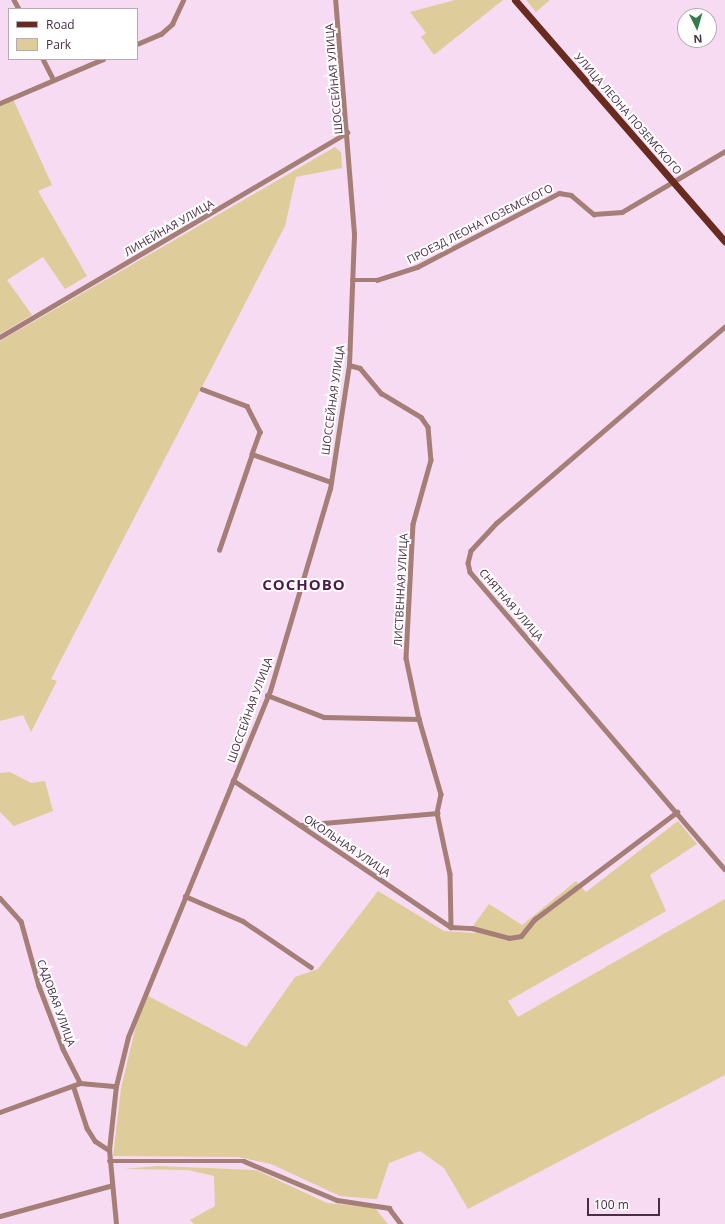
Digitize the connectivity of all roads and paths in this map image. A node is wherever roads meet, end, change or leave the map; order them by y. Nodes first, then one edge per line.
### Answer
1 (182, 0) edge
2 (335, 0) edge
3 (515, 0) edge
4 (138, 44) edge
5 (44, 60) edge
6 (101, 60) edge
7 (54, 79) junction
8 (0, 103) edge
9 (347, 133) junction
10 (725, 152) edge
11 (673, 181) junction
12 (725, 242) edge
13 (352, 280) junction
14 (725, 327) edge
15 (0, 338) edge
16 (349, 366) junction
17 (202, 389) dead end
18 (252, 454) junction
19 (331, 482) junction
20 (219, 550) dead end
21 (268, 695) junction
22 (419, 719) junction
23 (233, 780) junction
24 (677, 812) junction
25 (437, 813) junction
26 (300, 825) junction
27 (725, 869) edge
28 (185, 896) junction
29 (0, 898) edge
30 (450, 927) junction
31 (311, 967) dead end
32 (80, 1083) junction
33 (116, 1086) junction
34 (74, 1088) junction
35 (0, 1112) edge
36 (109, 1150) junction
37 (109, 1161) junction
38 (110, 1186) junction
39 (0, 1216) edge
40 (116, 1224) edge
41 (401, 1224) edge

1 - 4 street
2 - 9 street, ШОССЕЙНАЯ УЛИЦА
3 - 11 main road, УЛИЦА ЛЕОНА ПОЗЕМСКОГО
5 - 7 street
6 - 7 street
7 - 8 street
9 - 13 street, ШОССЕЙНАЯ УЛИЦА
9 - 15 street, ЛИНЕЙНАЯ УЛИЦА
10 - 11 street, ПРОЕЗД ЛЕОНА ПОЗЕМСКОГО
11 - 12 main road, УЛИЦА ЛЕОНА ПОЗЕМСКОГО
11 - 13 street, ПРОЕЗД ЛЕОНА ПОЗЕМСКОГО
13 - 16 street, ШОССЕЙНАЯ УЛИЦА
14 - 24 street, СНЯТНАЯ УЛИЦА
16 - 19 street, ШОССЕЙНАЯ УЛИЦА
16 - 22 street, ЛИСТВЕННАЯ УЛИЦА
17 - 18 street
18 - 19 street
18 - 20 street
19 - 21 street, ШОССЕЙНАЯ УЛИЦА
21 - 22 street
21 - 23 street, ШОССЕЙНАЯ УЛИЦА
22 - 25 street, ЛИСТВЕННАЯ УЛИЦА
23 - 26 street, ОКОЛЬНАЯ УЛИЦА
23 - 28 street, ШОССЕЙНАЯ УЛИЦА
24 - 27 street, СНЯТНАЯ УЛИЦА
24 - 30 street
25 - 26 street
25 - 30 street, ЛИСТВЕННАЯ УЛИЦА
26 - 30 street, ОКОЛЬНАЯ УЛИЦА
28 - 31 street
28 - 33 street, ШОССЕЙНАЯ УЛИЦА
29 - 32 street, САДОВАЯ УЛИЦА
32 - 33 street
32 - 34 street
33 - 36 street, ШОССЕЙНАЯ УЛИЦА
34 - 35 street
34 - 36 street
36 - 37 street, ШОССЕЙНАЯ УЛИЦА
37 - 38 street, ШОССЕЙНАЯ УЛИЦА
37 - 41 street
38 - 39 street
38 - 40 street, ШОССЕЙНАЯ УЛИЦА

